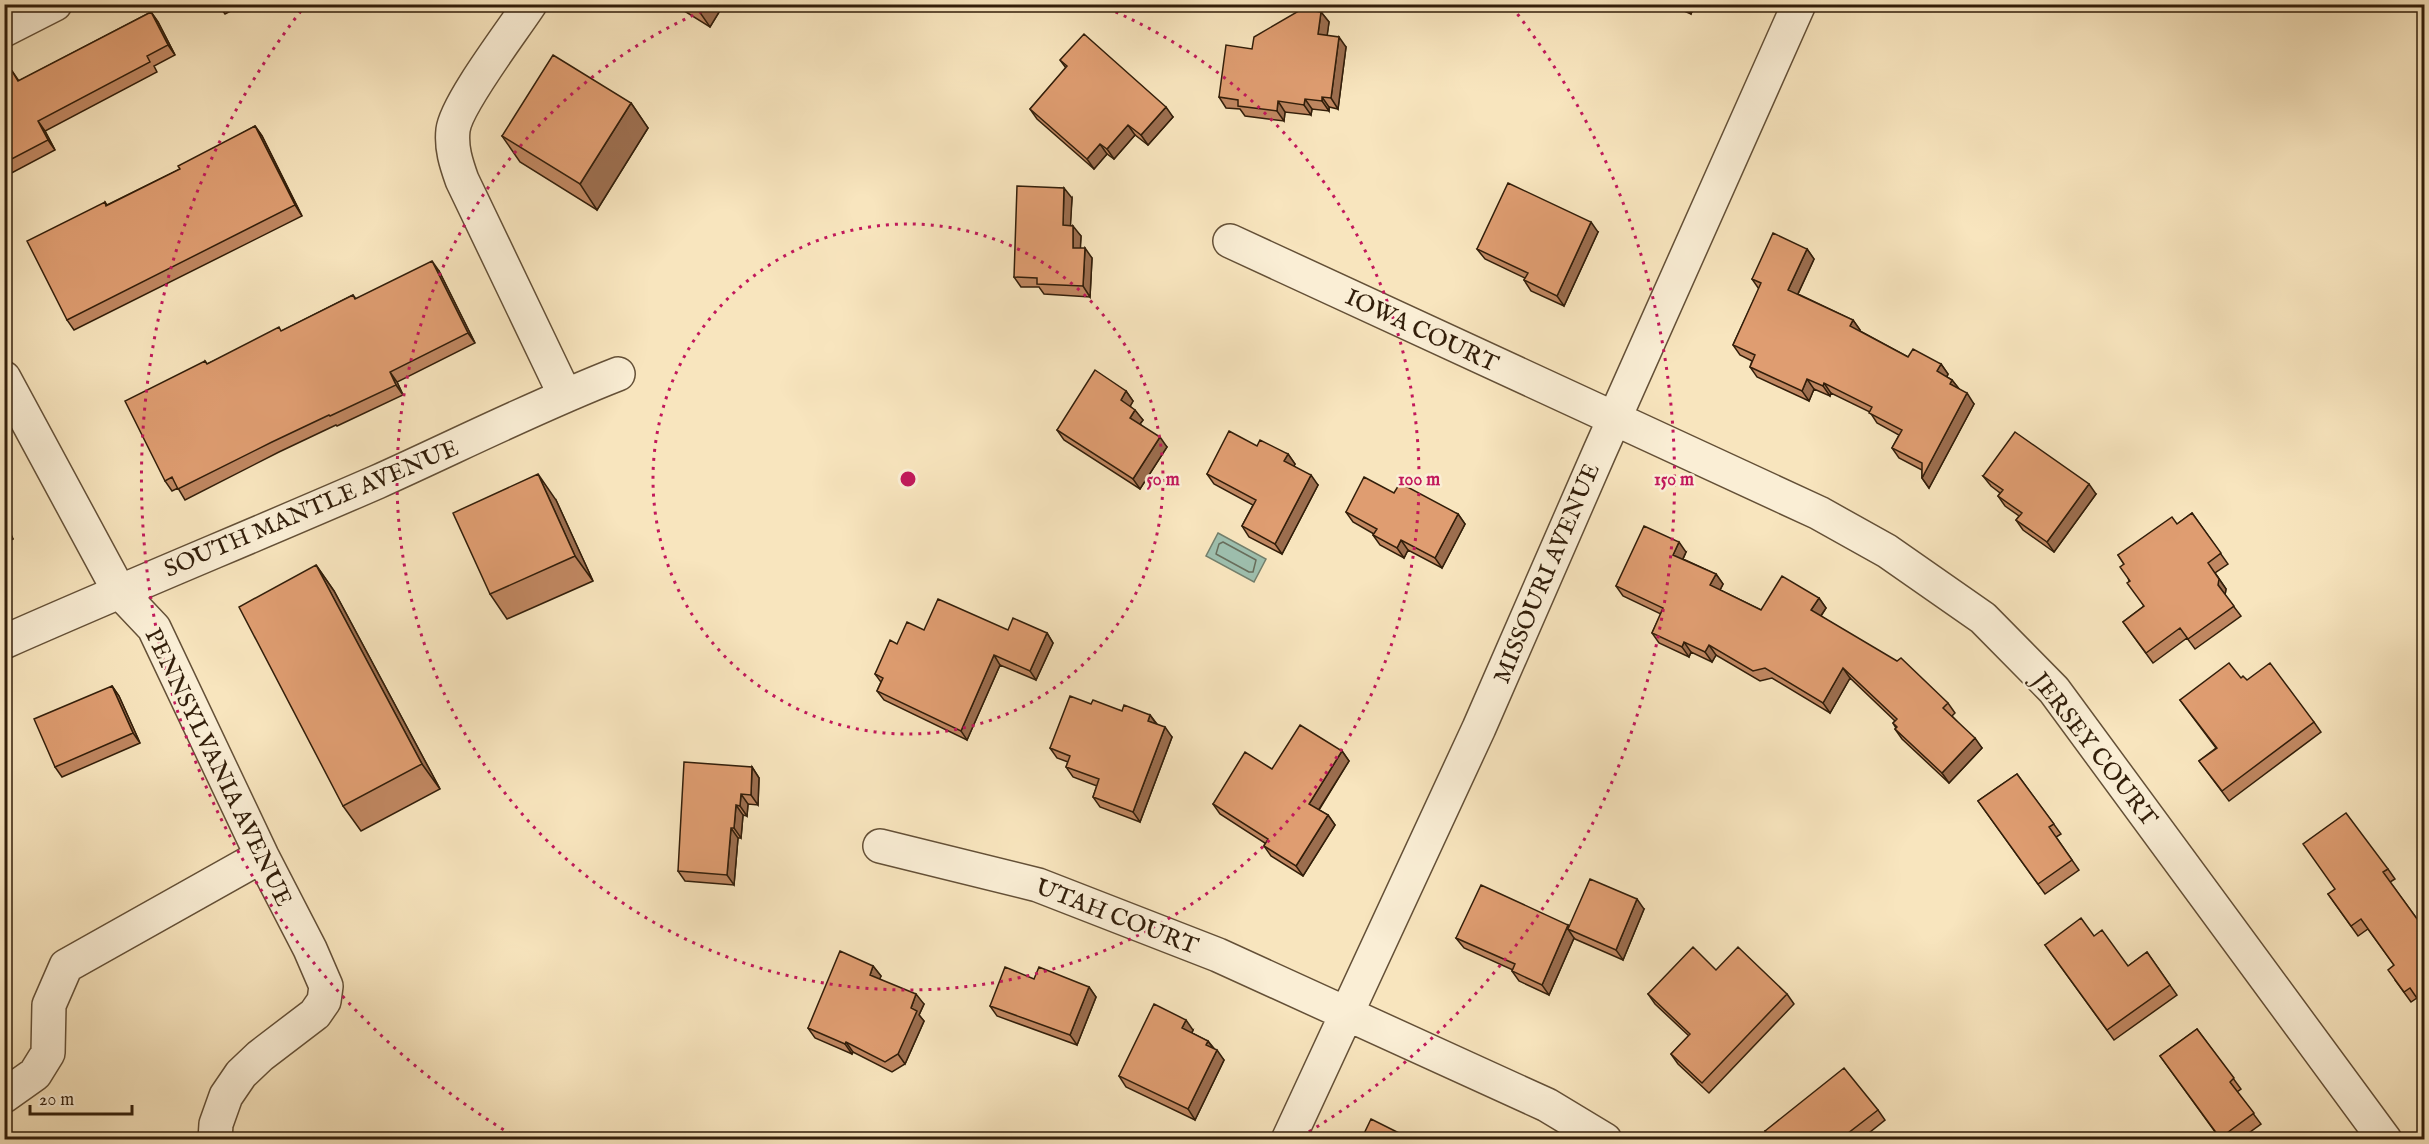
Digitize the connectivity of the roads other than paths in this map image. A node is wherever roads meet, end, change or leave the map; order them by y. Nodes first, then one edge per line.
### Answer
1 (55, 4) edge
2 (530, 4) edge
3 (1799, 4) edge
4 (4, 30) edge
5 (1230, 241) dead end
6 (618, 374) dead end
7 (4, 378) edge
8 (565, 395) junction
9 (1614, 418) junction
10 (118, 591) junction
11 (4, 642) edge
12 (880, 846) dead end
13 (262, 856) junction
14 (1344, 1014) junction
15 (4, 1096) edge
16 (215, 1140) edge
17 (1288, 1140) edge
18 (1605, 1140) edge
19 (2385, 1140) edge

1 - 4 street
2 - 8 street
3 - 9 street, MISSOURI AVENUE
5 - 9 street, IOWA COURT
6 - 8 street, SOUTH MANTLE AVENUE
7 - 10 street, PENNSYLVANIA AVENUE
8 - 10 street, SOUTH MANTLE AVENUE
9 - 14 street, MISSOURI AVENUE
9 - 19 street, JERSEY COURT
10 - 11 street, SOUTH MANTLE AVENUE
10 - 13 street, PENNSYLVANIA AVENUE
12 - 14 street, UTAH COURT
13 - 15 street
13 - 16 street, PENNSYLVANIA AVENUE
14 - 17 street, MISSOURI AVENUE
14 - 18 street, UTAH COURT

